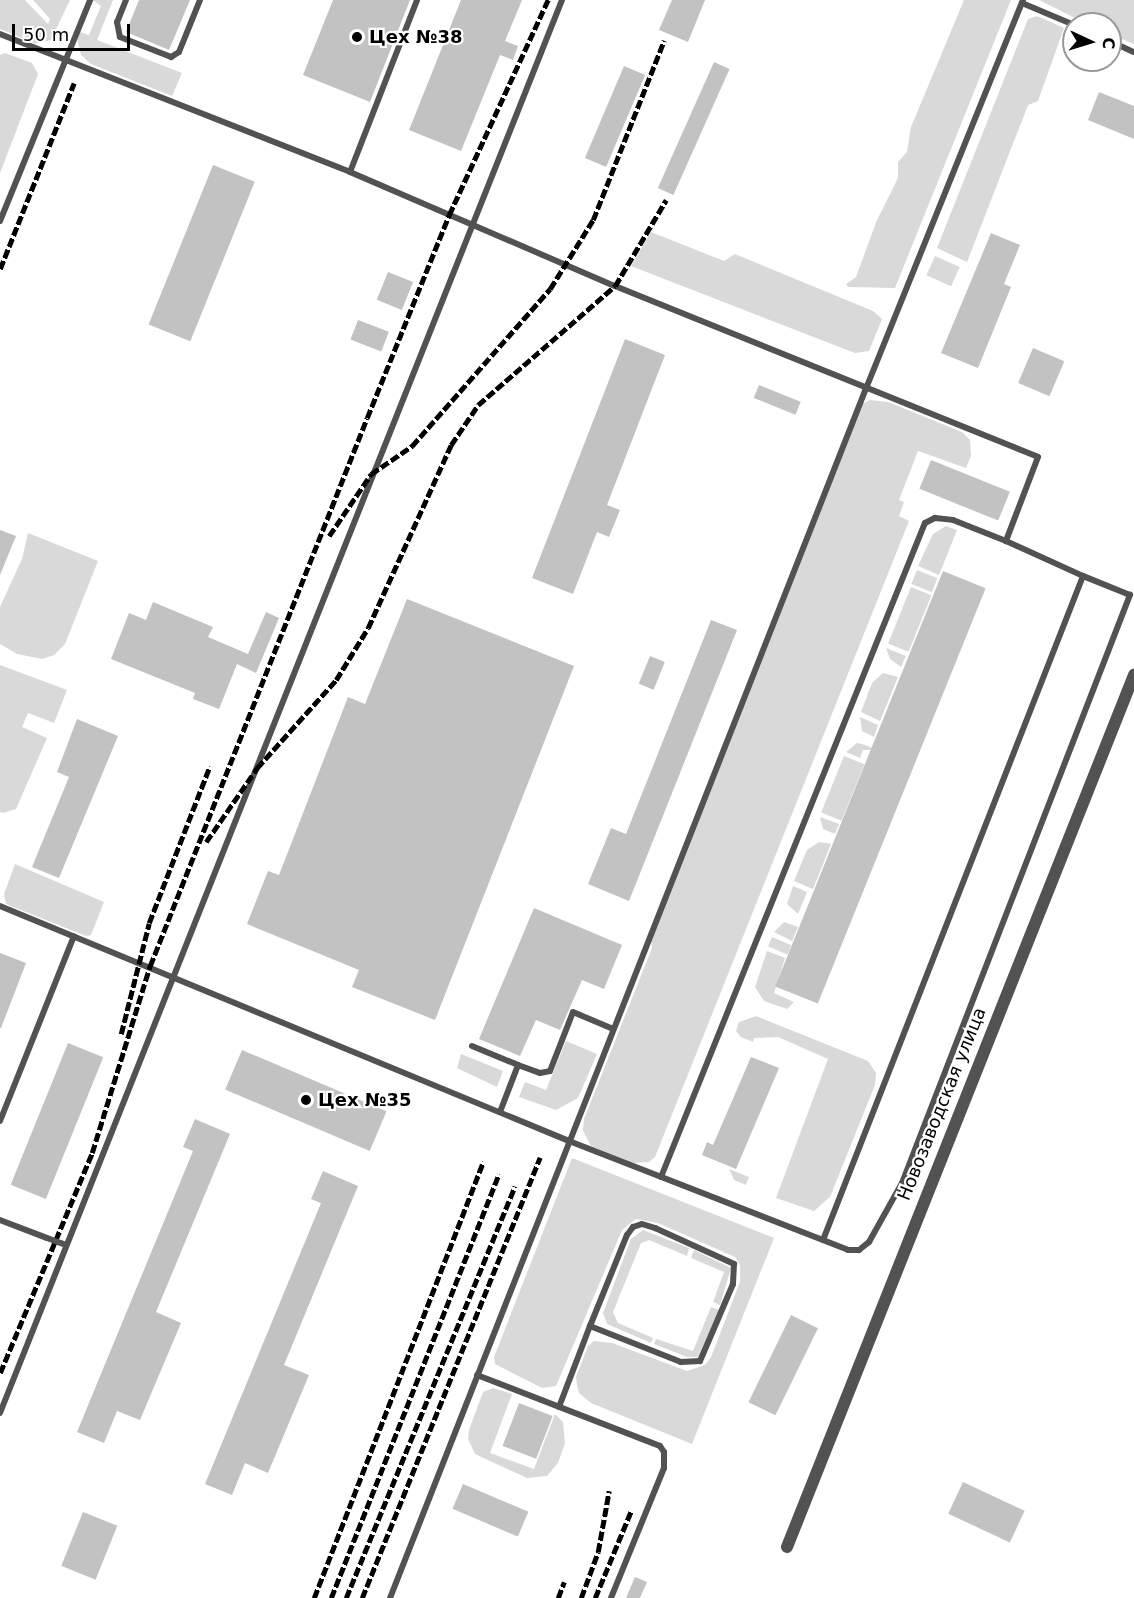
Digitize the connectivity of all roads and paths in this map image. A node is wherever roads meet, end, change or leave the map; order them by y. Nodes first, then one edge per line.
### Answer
1 (90, 0) edge
2 (126, 0) edge
3 (200, 0) edge
4 (417, 0) edge
5 (562, 0) edge
6 (1023, 1) edge
7 (1062, 20) edge
8 (0, 34) edge
9 (64, 60) junction
10 (350, 172) junction
11 (0, 221) edge
12 (471, 225) junction
13 (867, 386) junction
14 (1006, 542) junction
15 (1083, 576) junction
16 (1134, 675) edge
17 (0, 906) edge
18 (74, 936) junction
19 (175, 977) junction
20 (613, 1029) junction
21 (472, 1046) dead end
22 (518, 1065) junction
23 (500, 1112) junction
24 (0, 1122) edge
25 (569, 1141) junction
26 (661, 1177) junction
27 (0, 1220) edge
28 (823, 1240) junction
29 (66, 1246) junction
30 (590, 1326) junction
31 (477, 1375) junction
32 (559, 1407) junction
33 (0, 1413) edge
34 (787, 1548) dead end
35 (390, 1598) edge
36 (611, 1598) edge

1 - 9 lane
2 - 3 lane
4 - 10 lane
5 - 12 lane
6 - 7 lane
6 - 13 lane
8 - 9 lane
9 - 10 lane
9 - 11 lane
10 - 12 lane
12 - 13 lane
12 - 19 lane
13 - 14 lane
13 - 20 lane
14 - 15 lane
14 - 26 lane
15 - 28 lane
15 - 28 lane
16 - 34 street, Новозаводская улица
17 - 18 lane
18 - 19 lane
18 - 24 lane
19 - 23 lane
19 - 29 lane
20 - 22 lane
20 - 25 lane
21 - 22 lane
22 - 23 lane
23 - 25 lane
25 - 26 lane
25 - 31 lane
26 - 28 lane
27 - 29 lane, bridge
29 - 33 lane
30 - 30 lane
30 - 32 lane
31 - 32 lane
31 - 35 lane
32 - 36 lane

